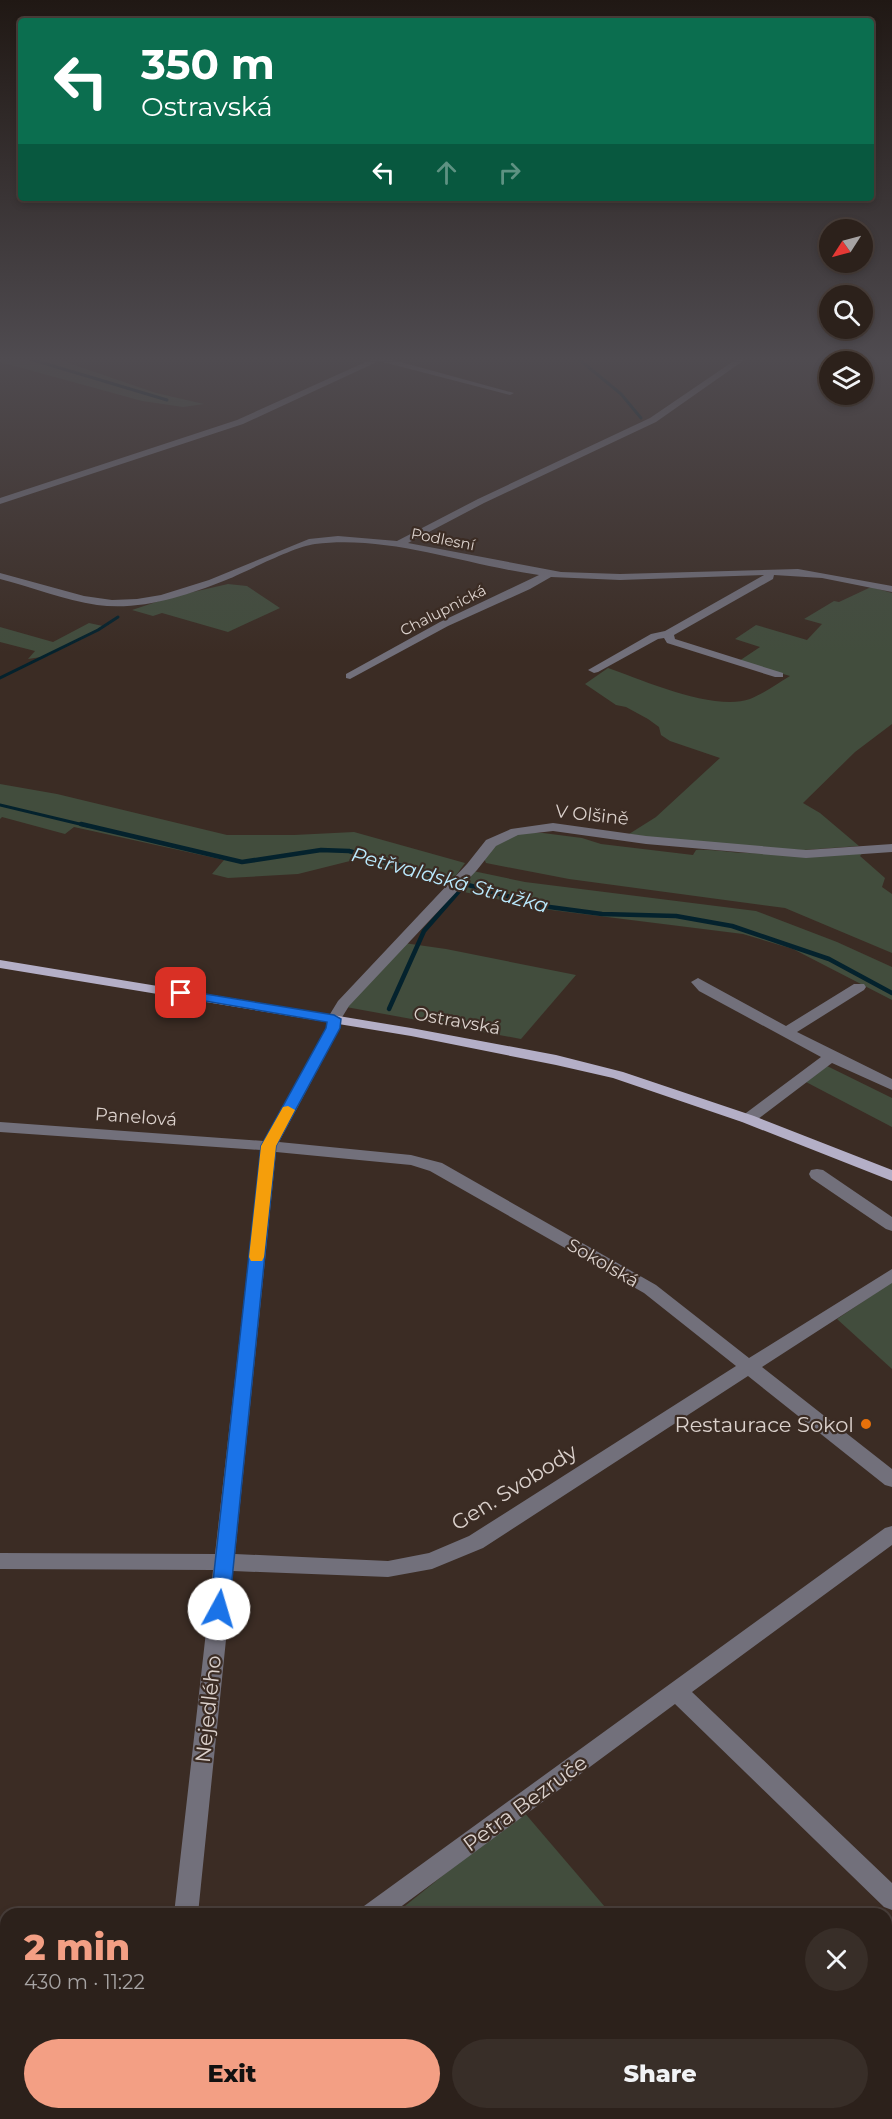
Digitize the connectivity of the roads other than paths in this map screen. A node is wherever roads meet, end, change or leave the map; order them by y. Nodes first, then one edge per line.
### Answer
1 (140, 455) edge
2 (579, 455) edge
3 (0, 501) edge
4 (396, 545) junction
5 (550, 573) junction
6 (769, 573) junction
7 (0, 576) edge
8 (892, 589) edge
9 (668, 634) junction
10 (594, 670) dead end
11 (779, 675) dead end
12 (351, 676) dead end
13 (892, 848) edge
14 (0, 964) edge
15 (698, 982) dead end
16 (859, 987) dead end
17 (334, 1019) junction
18 (787, 1032) junction
19 (831, 1057) junction
20 (892, 1084) edge
21 (748, 1119) junction
22 (0, 1127) edge
23 (268, 1146) junction
24 (817, 1174) dead end
25 (892, 1176) edge
26 (892, 1225) edge
27 (892, 1275) edge
28 (748, 1367) junction
29 (892, 1480) edge
30 (892, 1534) edge
31 (0, 1561) edge
32 (224, 1562) junction
33 (677, 1692) junction
34 (892, 1899) edge
35 (187, 1908) edge
36 (380, 1908) edge

1 - 3 street
2 - 4 street
4 - 5 street, Podlesní
4 - 7 street, Podlesní
5 - 6 street, Podlesní
5 - 12 street, Chalupnická
6 - 8 street, Podlesní
6 - 9 street
9 - 10 street
9 - 11 street
13 - 17 street, V Olšině
14 - 17 main road, Ostravská
15 - 18 street
16 - 18 street
17 - 21 main road, Ostravská
17 - 23 street, Nejedlého
18 - 19 street
19 - 20 street
19 - 21 street
21 - 25 main road, Ostravská
22 - 23 street, Panelová
23 - 28 street, Sokolská
23 - 32 street, Nejedlého
24 - 26 street
27 - 28 street, Gen. Svobody
28 - 29 street, Sokolská
28 - 32 street, Gen. Svobody
30 - 33 street, Petra Bezruče
31 - 32 street, Gen. Svobody
32 - 35 street, Nejedlého
33 - 34 street
33 - 36 street, Petra Bezruče

